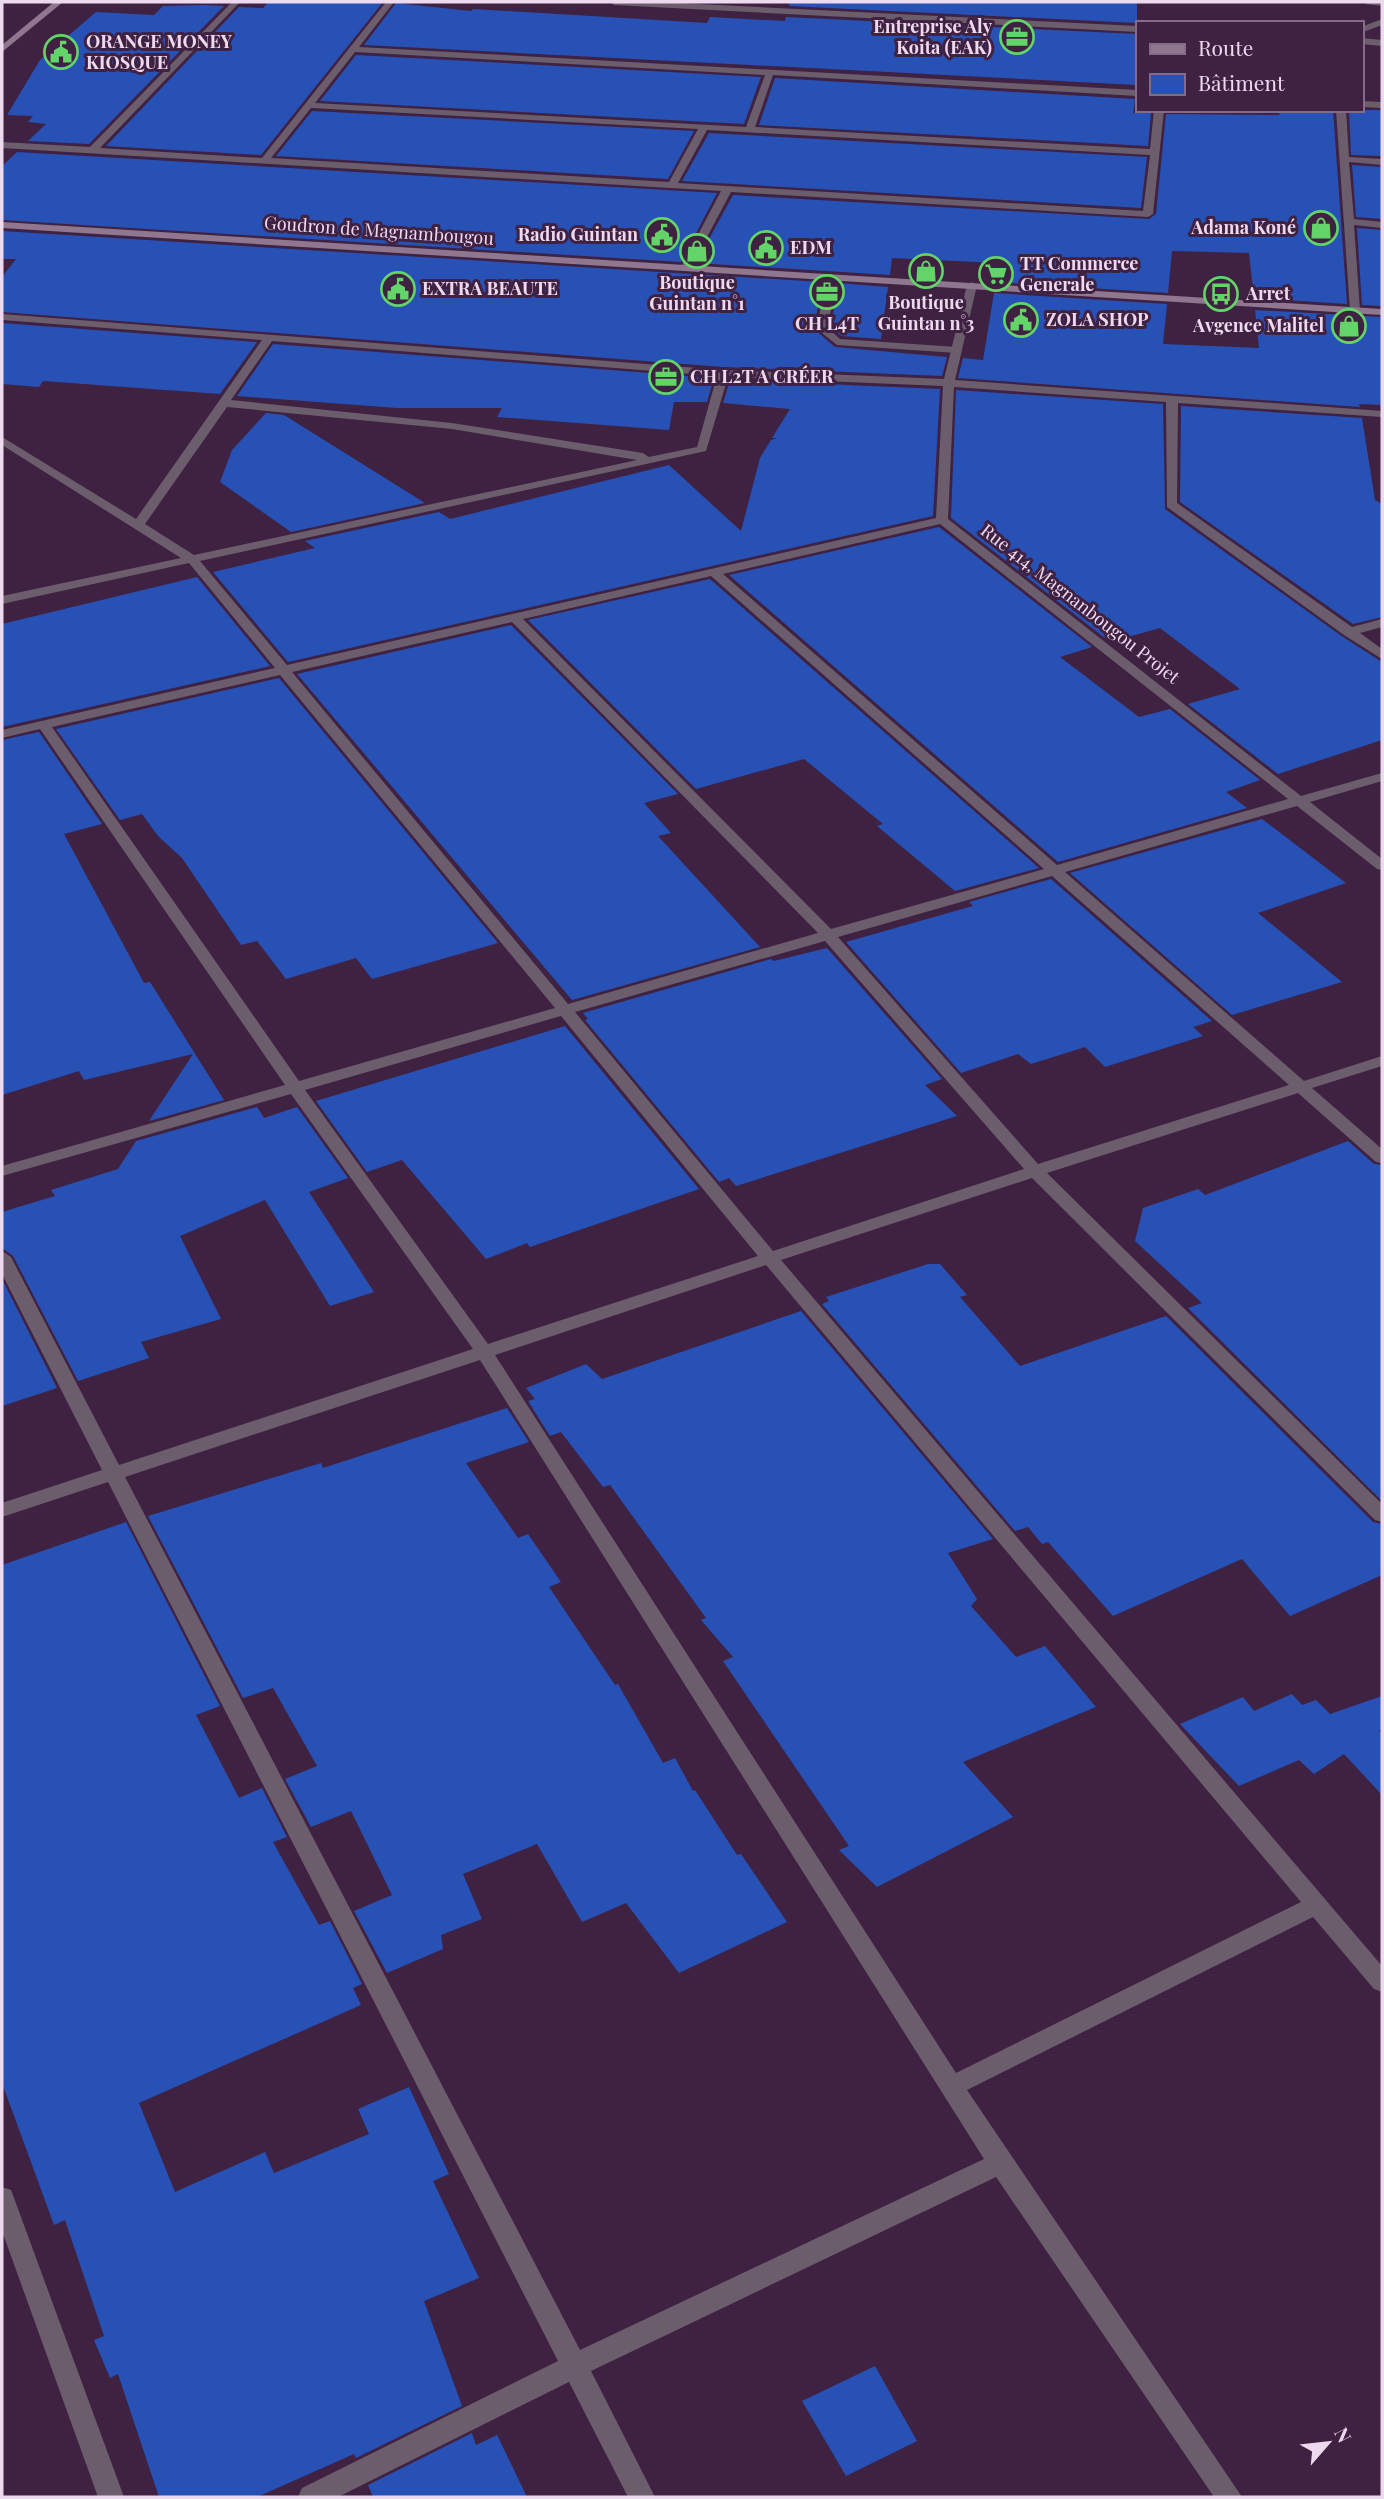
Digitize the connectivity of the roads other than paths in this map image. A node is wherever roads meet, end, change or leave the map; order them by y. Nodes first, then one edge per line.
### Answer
1 (60, 2) edge
2 (236, 2) edge
3 (390, 2) edge
4 (614, 2) edge
5 (1369, 2) edge
6 (1382, 4) edge
7 (1382, 22) edge
8 (1136, 29) edge
9 (1363, 29) edge
10 (1363, 41) edge
11 (1382, 43) edge
12 (2, 49) edge
13 (353, 49) junction
14 (770, 72) junction
15 (1136, 93) edge
16 (1363, 104) edge
17 (308, 105) junction
18 (1382, 106) edge
19 (1159, 112) edge
20 (1341, 112) edge
21 (704, 127) junction
22 (750, 129) junction
23 (2, 145) edge
24 (92, 151) junction
25 (1155, 152) junction
26 (1344, 159) junction
27 (264, 160) junction
28 (1382, 162) edge
29 (672, 185) junction
30 (728, 188) junction
31 (1349, 222) junction
32 (2, 225) edge
33 (1382, 225) edge
34 (686, 267) junction
35 (831, 277) junction
36 (972, 285) junction
37 (1355, 310) junction
38 (1382, 312) edge
39 (2, 317) edge
40 (270, 337) junction
41 (957, 350) junction
42 (723, 373) junction
43 (950, 383) junction
44 (1171, 397) junction
45 (223, 403) junction
46 (1382, 414) edge
47 (2, 440) edge
48 (655, 459) junction
49 (942, 520) junction
50 (138, 525) junction
51 (192, 559) junction
52 (714, 572) junction
53 (2, 600) edge
54 (514, 617) junction
55 (1382, 623) edge
56 (1349, 632) junction
57 (1382, 655) edge
58 (284, 670) junction
59 (43, 724) junction
60 (2, 734) edge
61 (1382, 777) edge
62 (1299, 800) junction
63 (1382, 866) edge
64 (1054, 870) junction
65 (828, 935) junction
66 (565, 1010) junction
67 (1382, 1061) edge
68 (295, 1087) junction
69 (1302, 1087) junction
70 (1382, 1158) edge
71 (2, 1171) edge
72 (1035, 1171) junction
73 (2, 1257) edge
74 (771, 1260) junction
75 (485, 1353) junction
76 (113, 1473) junction
77 (2, 1510) edge
78 (1382, 1515) edge
79 (1318, 1904) junction
80 (1382, 1982) edge
81 (952, 2086) junction
82 (1000, 2162) junction
83 (2, 2198) edge
84 (574, 2366) junction
85 (111, 2497) edge
86 (311, 2497) edge
87 (642, 2497) edge
88 (1229, 2497) edge

1 - 12 street
2 - 24 street
3 - 13 street
4 - 8 street
5 - 6 street
7 - 9 street
10 - 11 street
13 - 14 street
13 - 17 street
14 - 15 street
14 - 22 street
16 - 18 street
17 - 21 street
17 - 27 street
19 - 25 street
20 - 26 street
21 - 22 street
21 - 29 street
22 - 25 street
23 - 24 street
24 - 27 street
25 - 30 street
26 - 28 street
26 - 31 street
27 - 29 street
29 - 30 street
30 - 34 street
31 - 33 street
31 - 37 street
32 - 34 street, Goudron de Magnambougou
34 - 35 street, Goudron de Magnambougou
35 - 36 street, Goudron de Magnambougou
35 - 41 street
36 - 37 street, Goudron de Magnambougou
36 - 41 street
37 - 38 street, Goudron de Magnambougou
39 - 40 street
40 - 42 street
40 - 45 street
41 - 43 street
42 - 43 street
42 - 48 street
43 - 44 street
43 - 49 street
44 - 46 street
44 - 56 street
45 - 48 street
45 - 50 street
47 - 50 street
48 - 51 street
49 - 52 street
49 - 62 street, Rue 414, Magnanbougou Projet
50 - 51 street
51 - 53 street
51 - 58 street
52 - 54 street
52 - 64 street
54 - 58 street
54 - 65 street
55 - 56 street
56 - 57 street
58 - 59 street
58 - 66 street
59 - 60 street
59 - 68 street
61 - 62 street
62 - 63 street, Rue 414, Magnanbougou Projet
62 - 64 street
64 - 65 street
64 - 69 street
65 - 66 street
65 - 72 street
66 - 68 street
66 - 74 street
67 - 69 street
68 - 71 street
68 - 75 street
69 - 70 street
69 - 72 street
72 - 74 street
72 - 78 street
73 - 76 street
74 - 75 street
74 - 79 street
75 - 76 street
75 - 81 street
76 - 77 street
76 - 84 street
79 - 80 street
79 - 81 street
81 - 82 street
82 - 84 street
82 - 88 street
83 - 85 street
84 - 86 street
84 - 87 street

